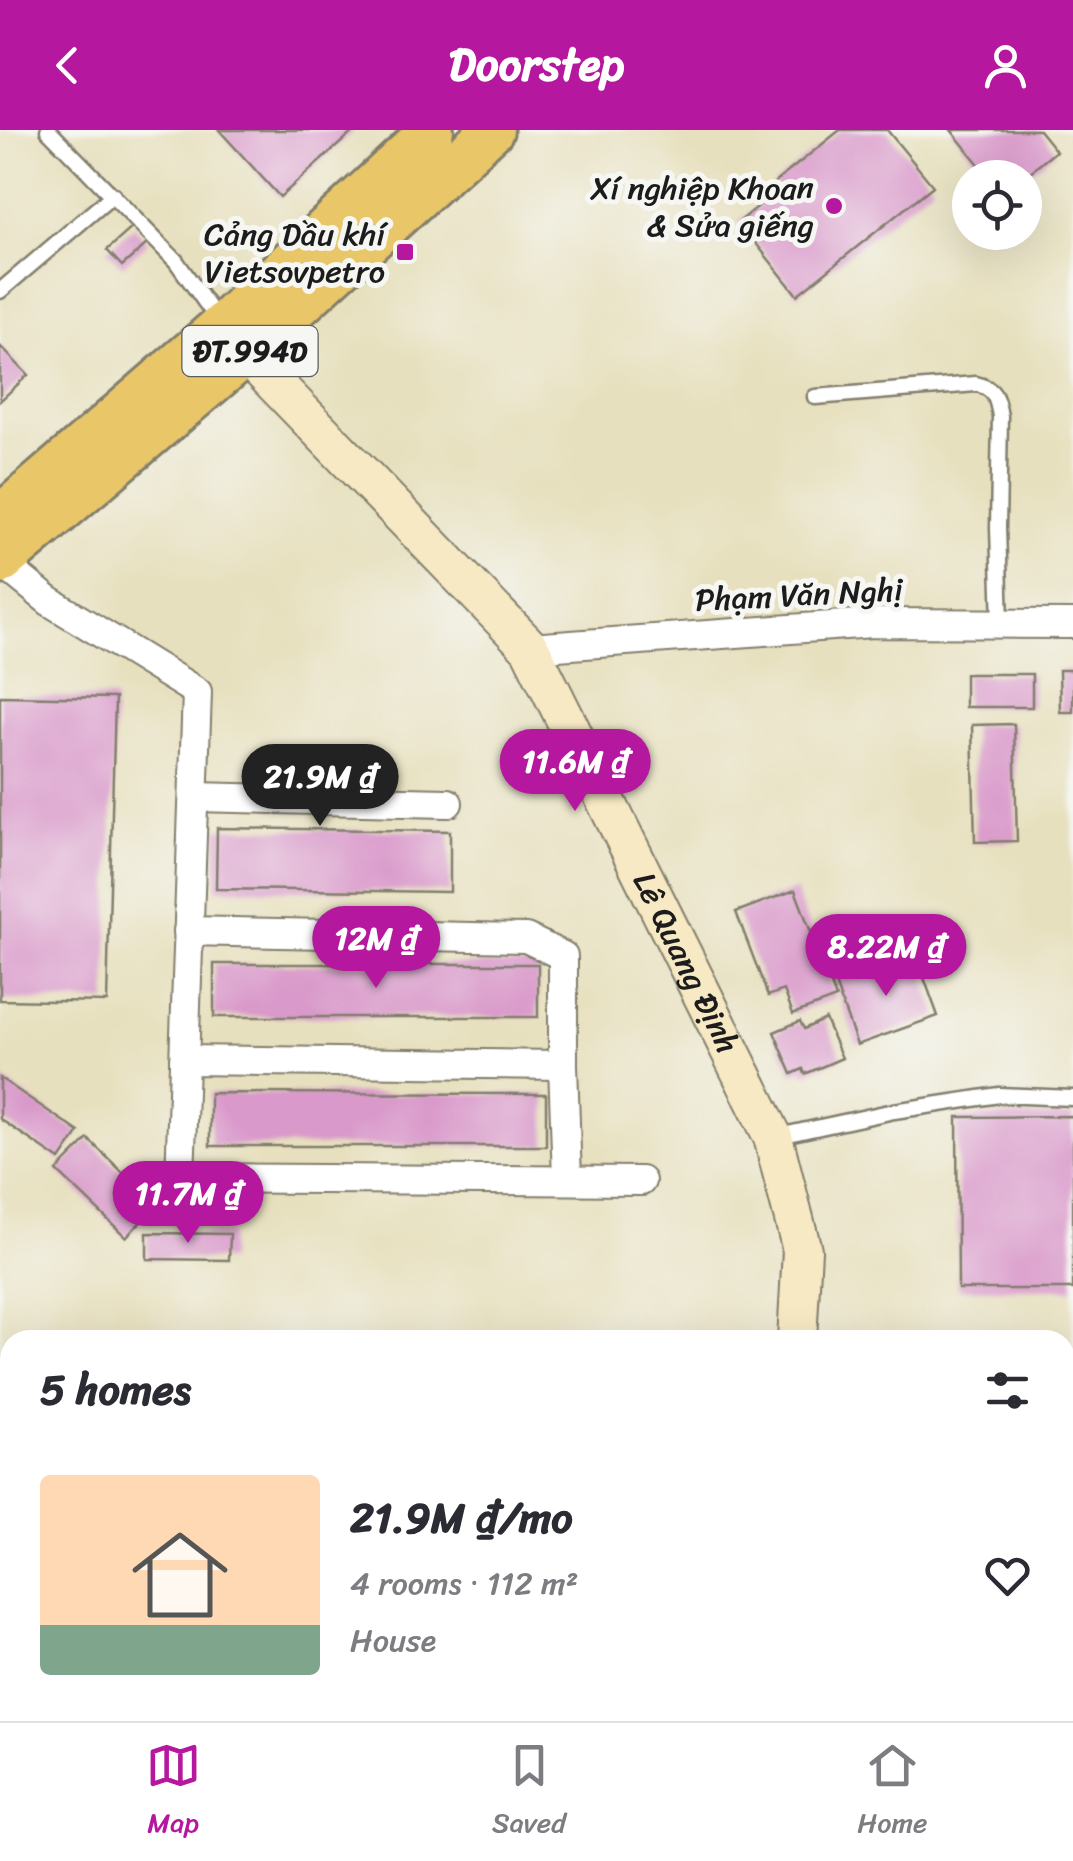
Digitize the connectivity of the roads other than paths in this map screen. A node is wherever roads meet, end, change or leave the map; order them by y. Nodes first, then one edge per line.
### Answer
1 (48, 130) edge
2 (432, 130) edge
3 (492, 130) edge
4 (113, 195) junction
5 (0, 291) edge
6 (234, 340) junction
7 (815, 397) dead end
8 (0, 517) edge
9 (0, 562) edge
10 (1001, 624) junction
11 (1073, 624) edge
12 (530, 648) junction
13 (194, 797) junction
14 (448, 803) dead end
15 (188, 931) junction
16 (184, 1060) junction
17 (563, 1065) junction
18 (1073, 1098) edge
19 (774, 1137) junction
20 (567, 1180) junction
21 (641, 1181) dead end
22 (798, 1330) edge

1 - 4 lane
2 - 6 main road, ĐT.994D
3 - 6 main road, ĐT.994D
4 - 5 lane
4 - 6 lane
6 - 8 main road, ĐT.994D
6 - 9 main road, ĐT.994D
6 - 12 main road, Lê Quang Định
7 - 10 lane
9 - 13 street
10 - 11 street, Phạm Văn Nghị
10 - 12 street, Phạm Văn Nghị
12 - 19 main road, Lê Quang Định
13 - 14 street
13 - 15 street
15 - 16 street
15 - 17 street
16 - 17 street
16 - 20 street
17 - 20 street
18 - 19 lane
19 - 22 main road, Lê Quang Định
20 - 21 street

